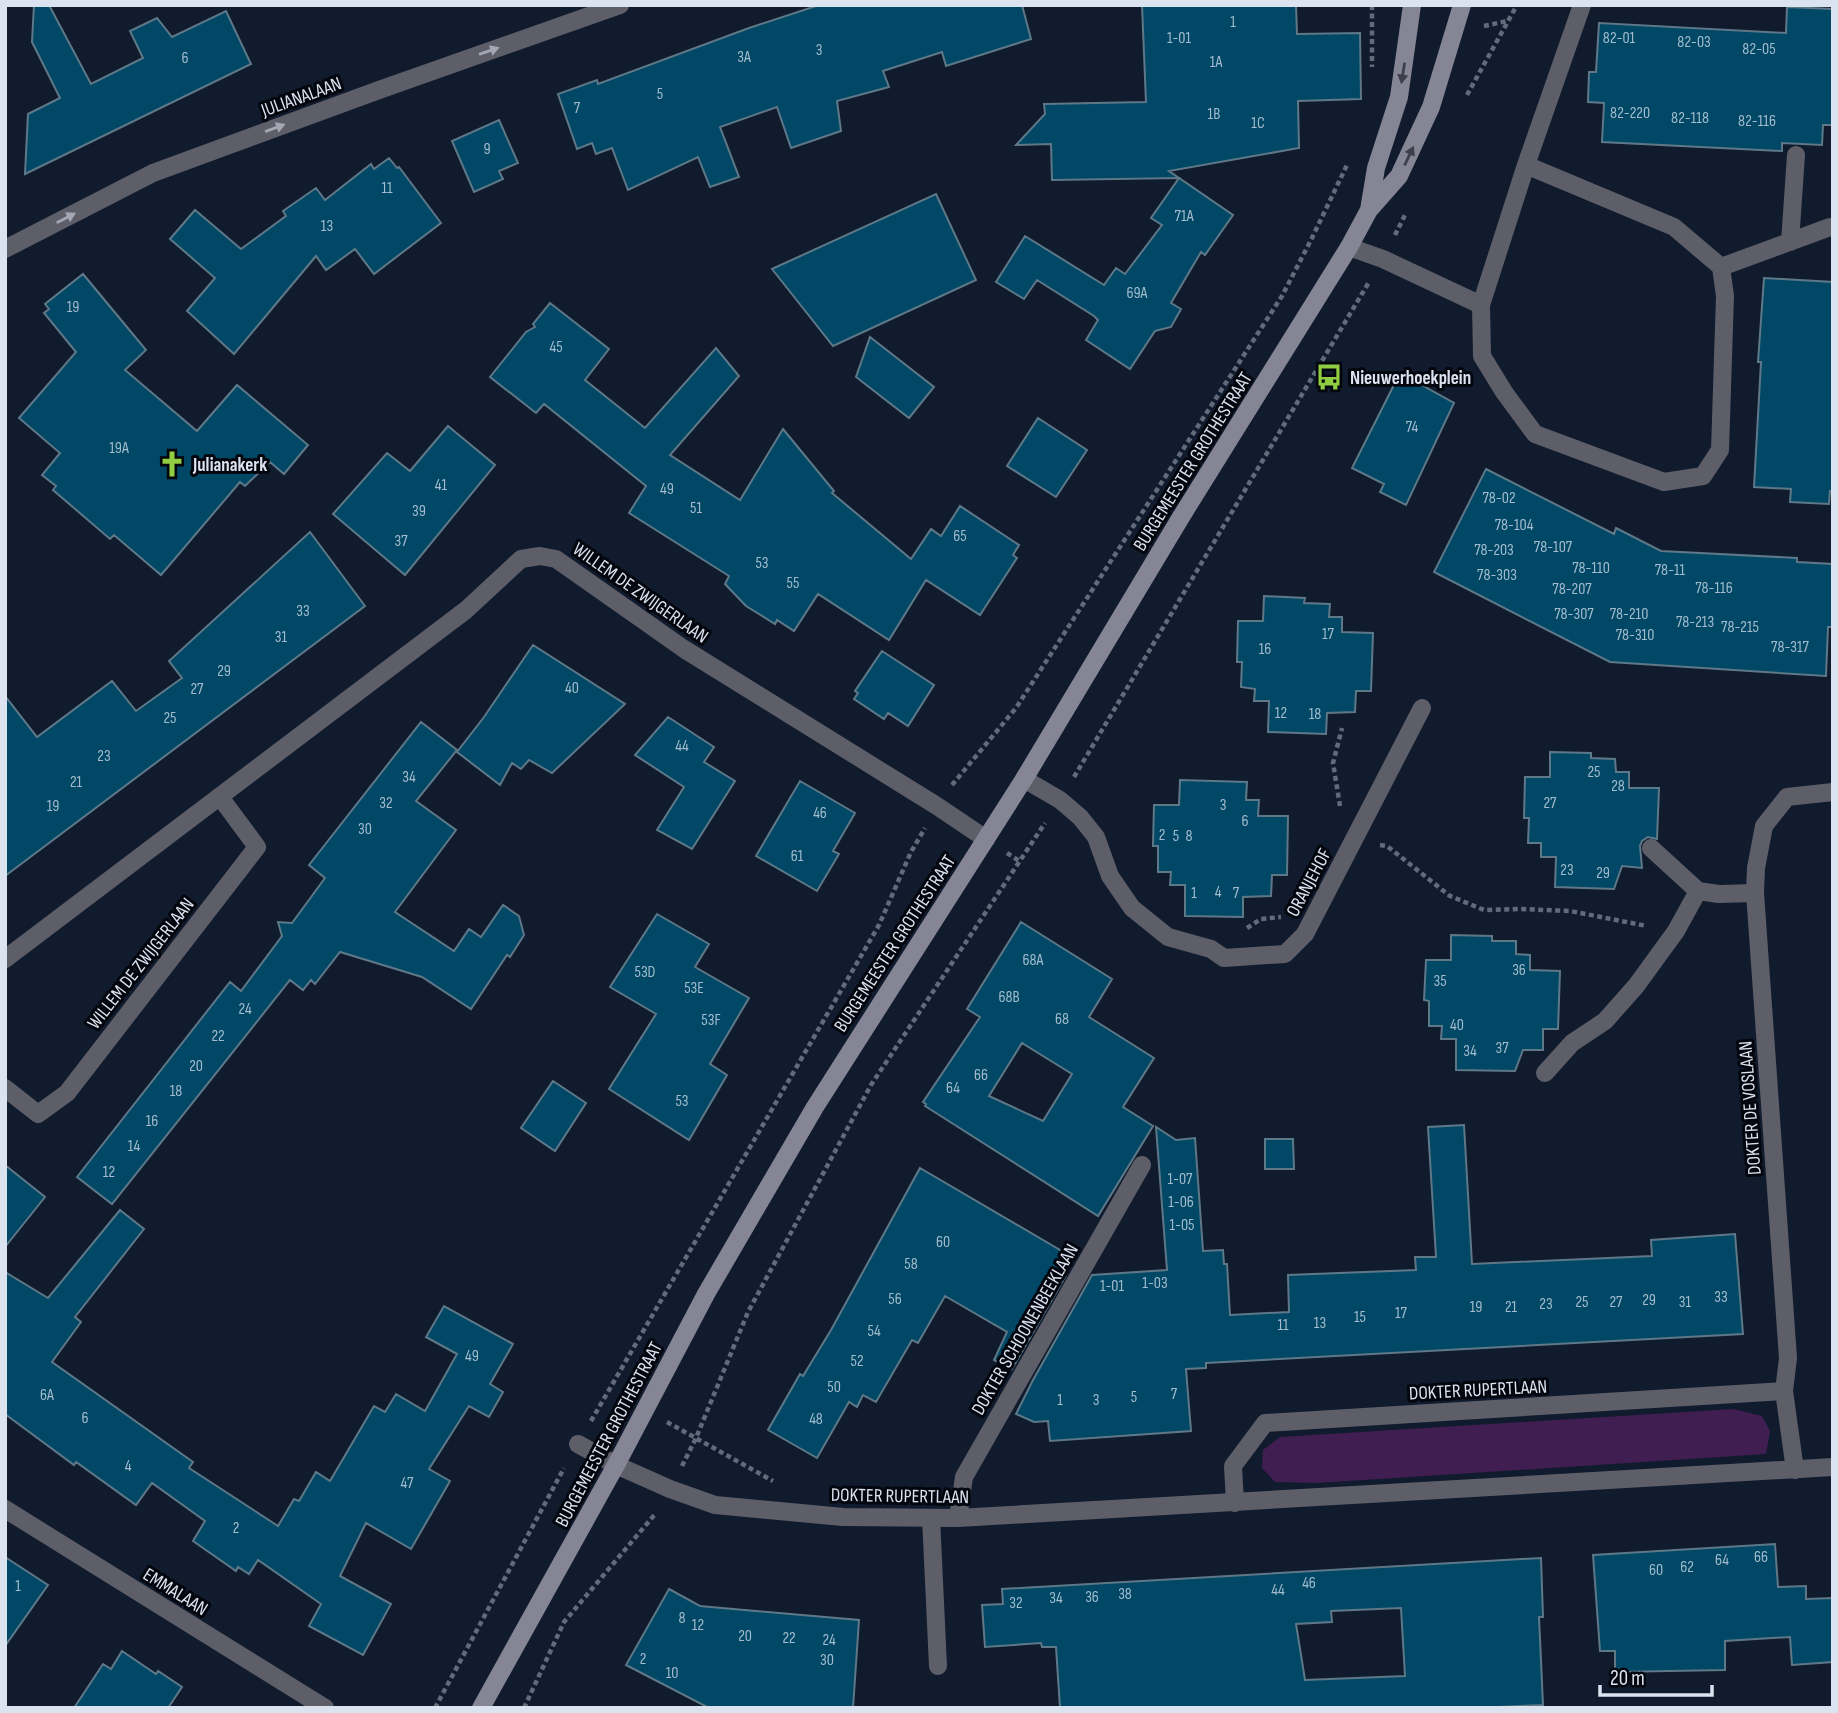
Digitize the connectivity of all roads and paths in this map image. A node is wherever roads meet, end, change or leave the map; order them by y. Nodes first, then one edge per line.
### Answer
1 (620, 5) edge
2 (1372, 5) edge
3 (1412, 5) edge
4 (1462, 5) edge
5 (1517, 5) edge
6 (1582, 5) edge
7 (1507, 21) dead end
8 (1372, 71) dead end
9 (1353, 152) dead end
10 (1796, 155) dead end
11 (1526, 165) junction
12 (1368, 210) junction
13 (1830, 227) dead end
14 (1790, 242) junction
15 (1349, 247) junction
16 (5, 249) edge
17 (1383, 258) junction
18 (1721, 267) junction
19 (1481, 306) junction
20 (1422, 708) dead end
21 (1342, 728) dead end
22 (1024, 779) junction
23 (1833, 792) edge
24 (220, 797) junction
25 (1060, 800) junction
26 (937, 806) junction
27 (986, 839) junction
28 (1353, 840) junction
29 (1651, 848) dead end
30 (1698, 891) junction
31 (1755, 893) junction
32 (1676, 931) junction
33 (5, 959) edge
34 (1545, 1073) dead end
35 (5, 1088) edge
36 (1142, 1165) dead end
37 (609, 1389) junction
38 (1784, 1391) junction
39 (645, 1410) junction
40 (696, 1438) junction
41 (578, 1444) junction
42 (617, 1465) junction
43 (1833, 1467) edge
44 (1795, 1470) junction
45 (781, 1483) dead end
46 (670, 1489) junction
47 (1235, 1503) junction
48 (5, 1509) edge
49 (931, 1518) junction
50 (958, 1518) junction
51 (938, 1666) dead end
52 (325, 1708) edge
53 (435, 1708) edge
54 (481, 1708) edge
55 (523, 1708) edge

16 -> 1 street, JULIANALAAN
2 - 8 path
3 -> 12 main road
12 -> 4 main road
5 - 7 path
6 - 11 street
9 - 26 path, BURGEMEESTER GROTHESTRAAT
10 - 14 street
11 - 18 street
11 - 19 street
12 - 15 main road
13 - 14 street
14 - 18 street
15 - 17 street
15 - 22 main road, BURGEMEESTER GROTHESTRAAT
17 - 19 street
17 - 25 path
18 - 19 street
20 - 28 street, ORANJEHOF
21 - 28 path
22 - 25 street, ORANJEHOF
22 - 27 main road, BURGEMEESTER GROTHESTRAAT
23 - 31 street, DOKTER DE VOSLAAN
24 - 26 street, WILLEM DE ZWIJGERLAAN
24 - 33 street, WILLEM DE ZWIJGERLAAN
24 - 35 street, WILLEM DE ZWIJGERLAAN
25 - 28 street, ORANJEHOF
25 - 40 path
26 - 27 street, WILLEM DE ZWIJGERLAAN
26 - 37 path, BURGEMEESTER GROTHESTRAAT
27 - 39 main road, BURGEMEESTER GROTHESTRAAT
28 - 32 path
29 - 30 street
30 - 31 street
30 - 32 street
31 - 38 street, DOKTER DE VOSLAAN
32 - 34 street
36 - 50 street, DOKTER SCHOONENBEEKLAAN
37 - 39 path
37 - 41 path, BURGEMEESTER GROTHESTRAAT
38 - 44 street, DOKTER DE VOSLAAN
38 - 47 street, DOKTER RUPERTLAAN
39 - 40 path
39 - 42 main road, BURGEMEESTER GROTHESTRAAT
40 - 45 path
40 - 46 path
41 - 42 street, DOKTER RUPERTLAAN
41 - 53 path, BURGEMEESTER GROTHESTRAAT
42 - 46 street, DOKTER RUPERTLAAN
42 - 54 main road, BURGEMEESTER GROTHESTRAAT
43 - 44 street, DOKTER RUPERTLAAN
44 - 47 street, DOKTER RUPERTLAAN
46 - 49 street, DOKTER RUPERTLAAN
46 - 55 path
47 - 50 street, DOKTER RUPERTLAAN
48 - 52 street, EMMALAAN
49 - 50 street, DOKTER RUPERTLAAN
49 - 51 street

